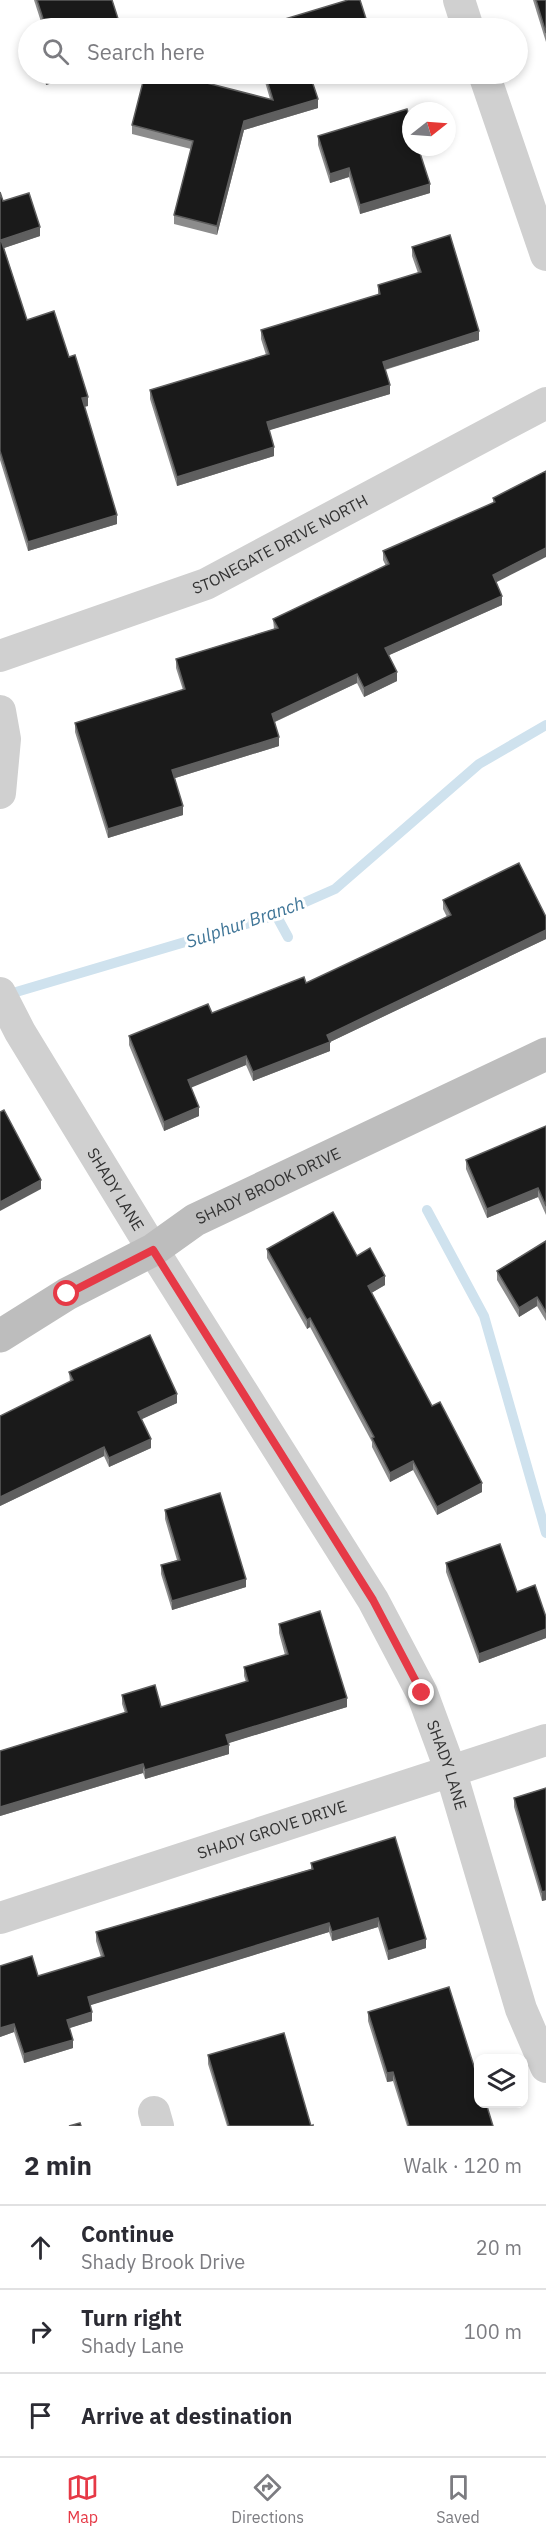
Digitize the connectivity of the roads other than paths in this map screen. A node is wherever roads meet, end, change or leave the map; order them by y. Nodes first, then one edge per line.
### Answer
1 (459, 0) edge
2 (465, 18) edge
3 (487, 84) edge
4 (546, 255) edge
5 (546, 403) edge
6 (0, 656) edge
7 (0, 711) edge
8 (0, 793) edge
9 (0, 993) edge
10 (546, 1054) edge
11 (153, 1250) junction
12 (0, 1336) edge
13 (546, 1740) edge
14 (450, 1769) junction
15 (0, 1918) edge
16 (546, 2067) edge

1 - 2 street
3 - 4 street
5 - 6 street, STONEGATE DRIVE NORTH
7 - 8 street
9 - 11 street, SHADY LANE
10 - 11 street, SHADY BROOK DRIVE
11 - 12 street, SHADY BROOK DRIVE
11 - 14 street, SHADY LANE
13 - 14 street, SHADY GROVE DRIVE
14 - 15 street, SHADY GROVE DRIVE
14 - 16 street, SHADY LANE

